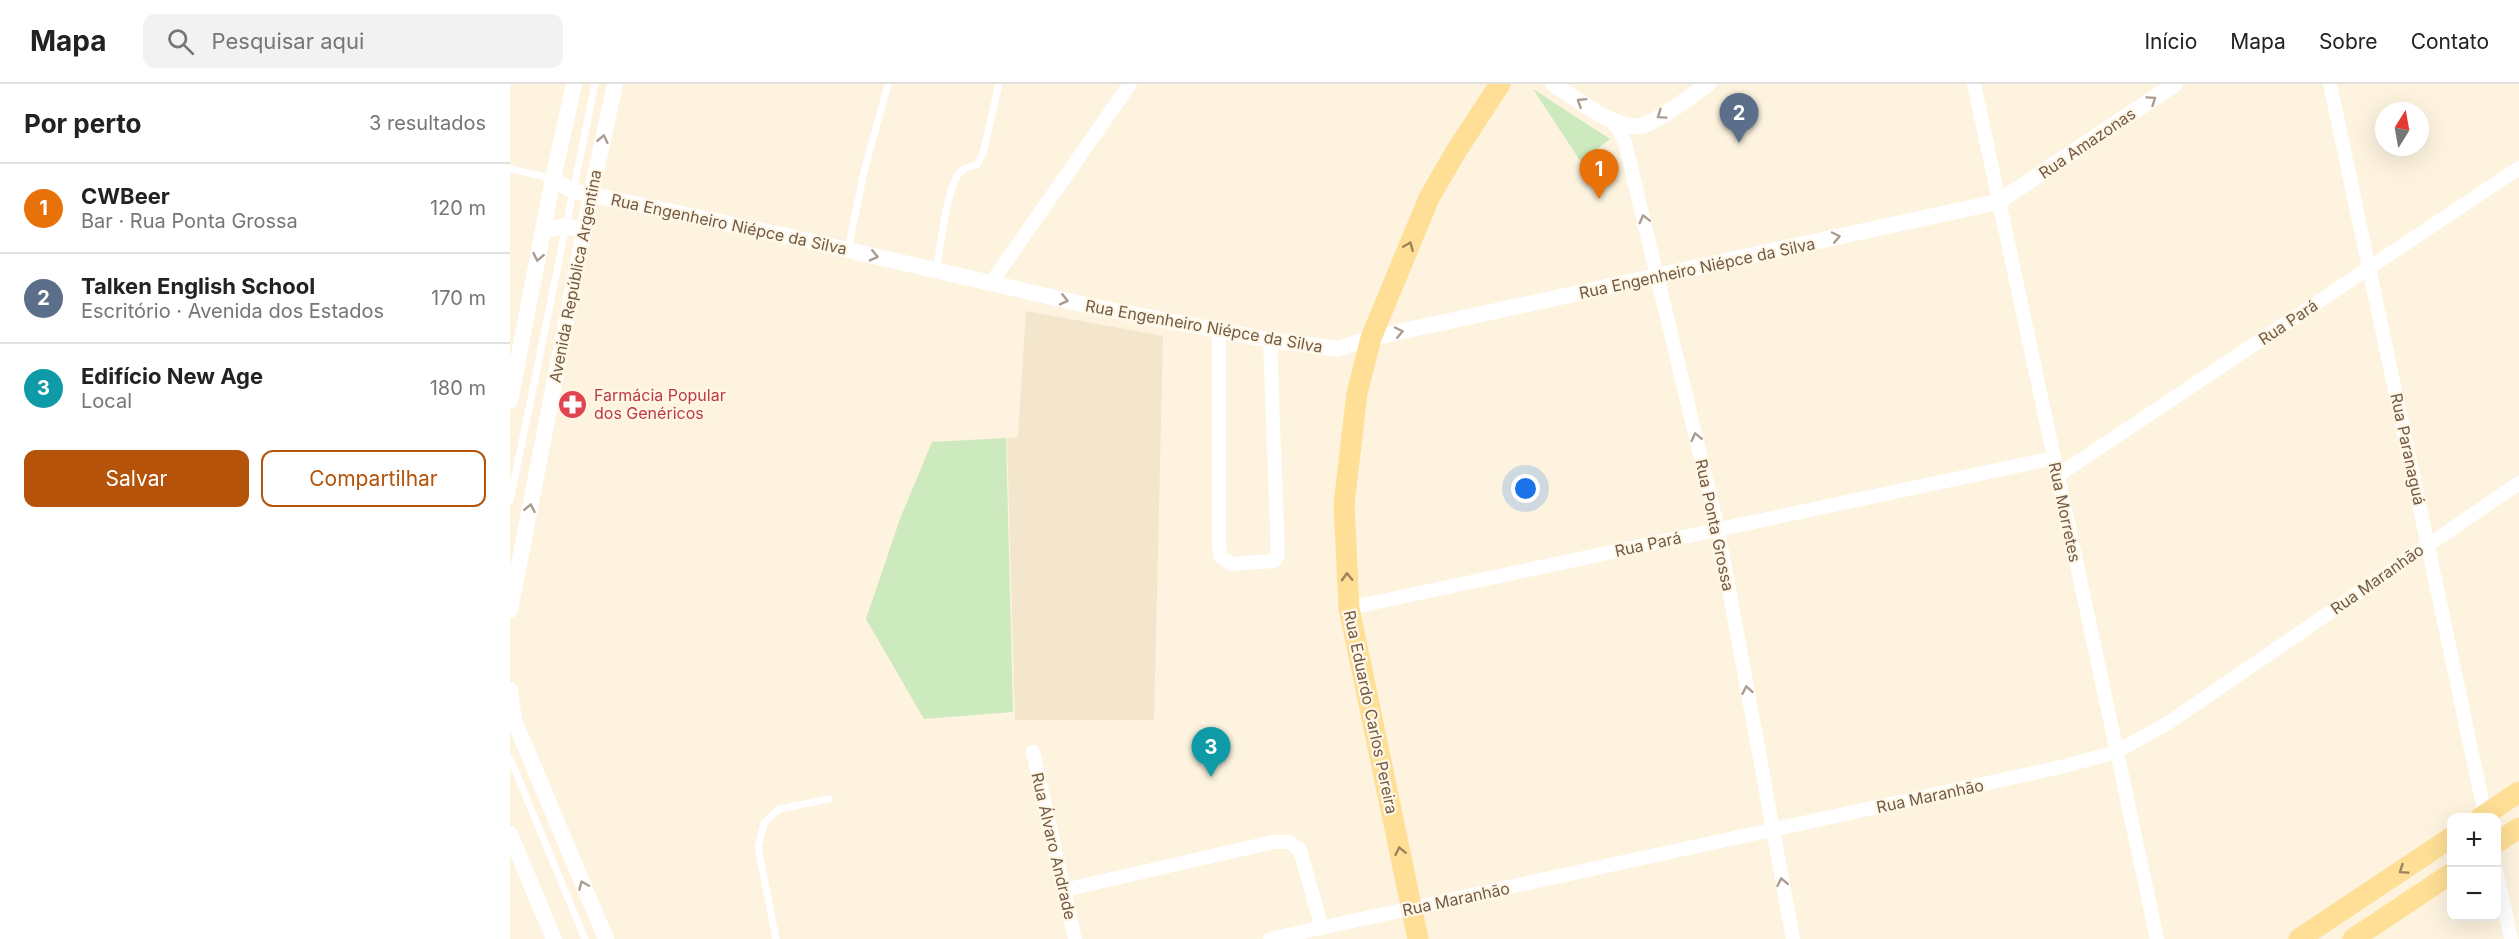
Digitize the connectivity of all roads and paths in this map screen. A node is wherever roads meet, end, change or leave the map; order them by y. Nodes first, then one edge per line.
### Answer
1 (574, 84) edge
2 (595, 84) edge
3 (615, 84) edge
4 (888, 84) edge
5 (999, 84) edge
6 (1130, 84) edge
7 (1500, 84) edge
8 (1553, 84) edge
9 (1708, 84) edge
10 (1974, 84) edge
11 (2175, 84) edge
12 (2330, 84) edge
13 (1610, 119) junction
14 (2519, 168) edge
15 (510, 169) edge
16 (553, 178) junction
17 (573, 191) junction
18 (591, 195) junction
19 (1998, 202) junction
20 (566, 226) junction
21 (543, 230) junction
22 (584, 230) junction
23 (848, 250) junction
24 (2370, 267) junction
25 (936, 270) junction
26 (1658, 276) junction
27 (991, 283) junction
28 (1218, 329) junction
29 (1371, 338) junction
30 (1270, 340) junction
31 (510, 401) edge
32 (2054, 458) junction
33 (2058, 476) junction
34 (2519, 483) edge
35 (510, 501) edge
36 (1718, 529) junction
37 (2428, 544) junction
38 (1348, 608) junction
39 (510, 610) edge
40 (510, 690) edge
41 (1033, 752) dead end
42 (2116, 752) junction
43 (510, 758) edge
44 (2519, 792) edge
45 (829, 799) dead end
46 (2481, 813) edge
47 (2487, 813) edge
48 (2519, 828) edge
49 (1772, 830) junction
50 (510, 834) edge
51 (2447, 840) edge
52 (2501, 840) edge
53 (2447, 876) edge
54 (1064, 890) junction
55 (2501, 893) edge
56 (1412, 908) junction
57 (1322, 928) junction
58 (554, 939) edge
59 (585, 939) edge
60 (606, 939) edge
61 (776, 939) edge
62 (1076, 939) edge
63 (1270, 939) edge
64 (1418, 939) edge
65 (1793, 939) edge
66 (2157, 939) edge
67 (2299, 939) edge
68 (2353, 939) edge
69 (2511, 939) edge

1 - 16 street
2 - 17 lane
18 -> 3 street, Avenida República Argentina
4 - 23 lane
5 - 25 lane
6 - 27 street
29 -> 7 main road, Rua Eduardo Carlos Pereira
13 -> 8 street
9 -> 13 street
10 - 19 street, Rua Morretes
19 -> 11 street, Rua Amazonas
12 - 24 street, Rua Paranaguá
26 -> 13 street, Rua Ponta Grossa
14 - 24 street, Rua Pará
15 - 16 lane
16 - 17 street, Rua Engenheiro Niépce da Silva
16 - 21 street
17 - 18 street, Rua Engenheiro Niépce da Silva
17 - 20 lane
18 - 22 street, Avenida República Argentina
18 - 23 street, Rua Engenheiro Niépce da Silva
26 -> 19 street, Rua Engenheiro Niépce da Silva
19 - 32 street, Rua Morretes
20 - 21 street
20 - 22 street
20 - 35 lane
21 -> 31 street
39 -> 22 street, Avenida República Argentina
23 -> 25 street, Rua Engenheiro Niépce da Silva
24 - 33 street, Rua Pará
24 - 37 street, Rua Paranaguá
25 - 27 street, Rua Engenheiro Niépce da Silva
29 -> 26 street, Rua Engenheiro Niépce da Silva
36 -> 26 street, Rua Ponta Grossa
27 -> 28 street, Rua Engenheiro Niépce da Silva
28 - 30 street, Rua Engenheiro Niépce da Silva
28 - 30 street
29 - 30 street, Rua Engenheiro Niépce da Silva
38 -> 29 main road, Rua Eduardo Carlos Pereira
32 - 33 street, Rua Morretes
32 - 36 street, Rua Pará
33 - 42 street, Rua Morretes
34 - 37 street, Rua Maranhão
36 - 38 street, Rua Pará
49 -> 36 street, Rua Ponta Grossa
37 - 42 street, Rua Maranhão
37 - 46 street, Rua Paranaguá
56 -> 38 main road, Rua Eduardo Carlos Pereira
60 -> 40 street
41 - 54 street, Rua Álvaro Andrade
42 - 49 street, Rua Maranhão
42 - 66 street, Rua Morretes
43 - 59 lane
44 - 47 main road
45 - 61 lane
48 - 52 main road
49 - 56 street, Rua Maranhão
65 -> 49 street, Rua Ponta Grossa
50 - 58 street
51 -> 67 main road
53 - 68 main road
54 - 57 street
54 - 62 street, Rua Álvaro Andrade
55 - 69 street
56 - 57 street, Rua Maranhão
56 - 64 main road, Rua Eduardo Carlos Pereira
57 - 63 street, Rua Maranhão

